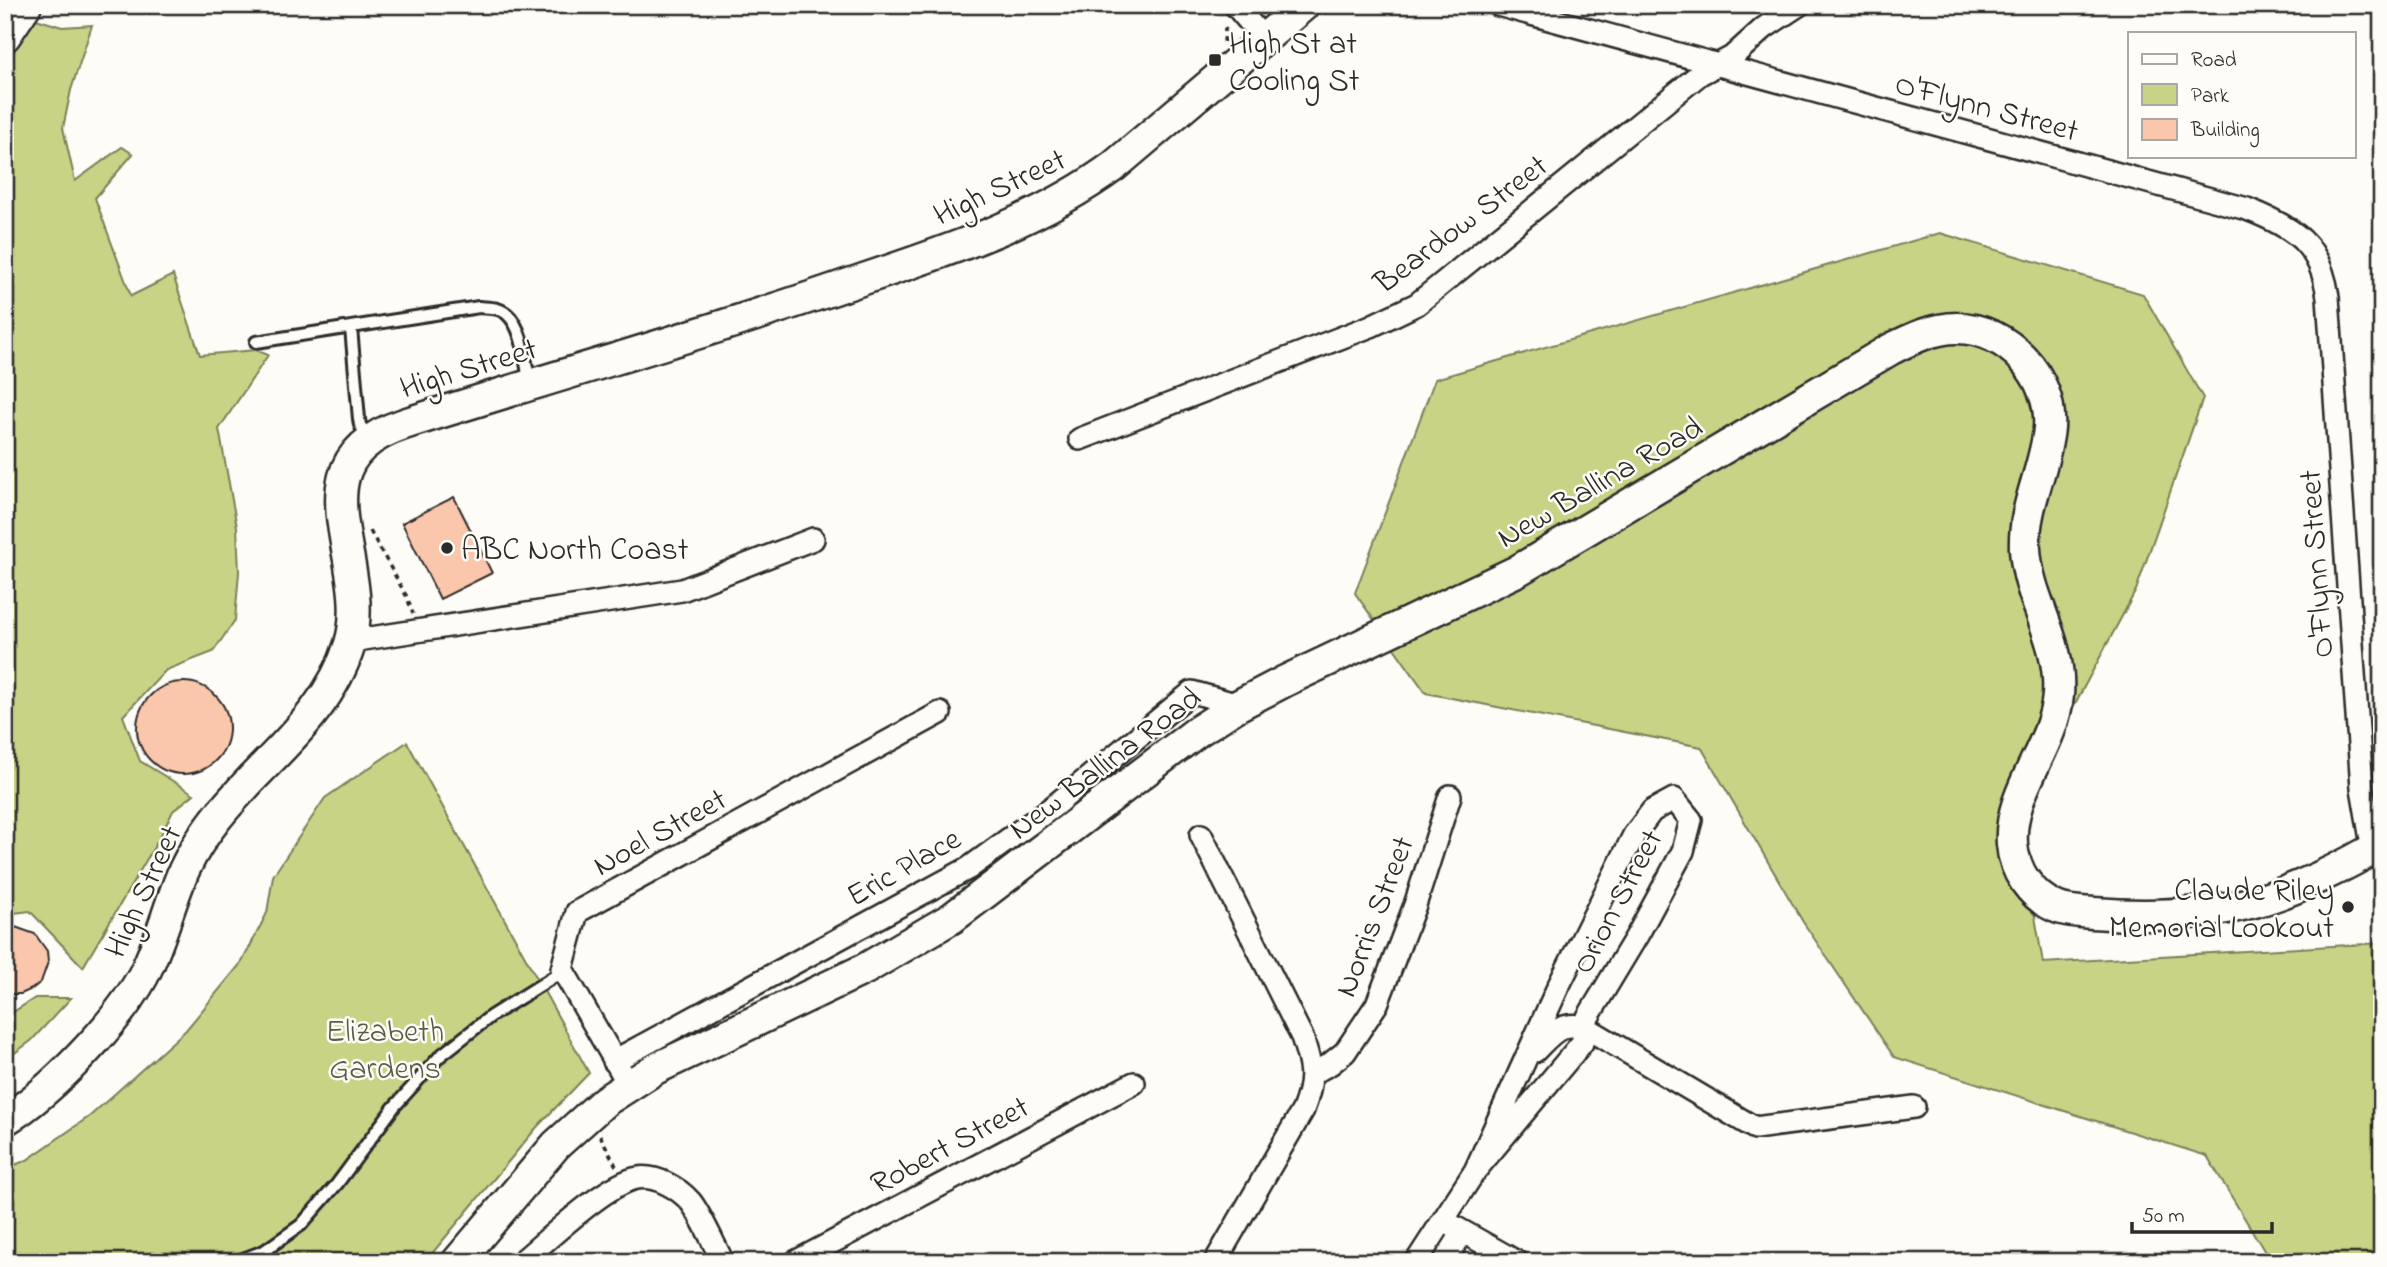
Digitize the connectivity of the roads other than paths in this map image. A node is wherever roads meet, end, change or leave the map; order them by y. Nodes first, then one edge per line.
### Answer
1 (26, 5) edge
2 (1304, 5) edge
3 (1498, 5) edge
4 (1799, 5) edge
5 (1235, 13) edge
6 (5, 36) edge
7 (1264, 39) junction
8 (1718, 65) junction
9 (351, 328) junction
10 (256, 342) dead end
11 (530, 384) junction
12 (1080, 439) dead end
13 (370, 440) junction
14 (813, 539) dead end
15 (351, 641) junction
16 (940, 713) dead end
17 (1450, 796) dead end
18 (1201, 835) dead end
19 (2379, 846) edge
20 (563, 971) junction
21 (1584, 1027) junction
22 (1527, 1059) junction
23 (621, 1072) junction
24 (1312, 1073) junction
25 (1134, 1083) dead end
26 (1914, 1107) dead end
27 (5, 1120) edge
28 (1475, 1171) junction
29 (1444, 1221) junction
30 (1464, 1232) junction
31 (235, 1262) edge
32 (457, 1262) edge
33 (521, 1262) edge
34 (723, 1262) edge
35 (794, 1262) edge
36 (1215, 1262) edge
37 (1416, 1262) edge
38 (1444, 1262) edge
39 (1517, 1262) edge

1 - 6 street
2 - 7 street, High Street
3 - 8 street, O'Flynn Street
4 - 8 street, Beardow Street
5 - 7 street
7 - 11 street, High Street
8 - 12 street, Beardow Street
8 - 19 street, O'Flynn Street
9 - 10 lane
9 - 11 lane
9 - 13 lane
11 - 13 street, High Street
13 - 15 street, High Street
14 - 15 street
15 - 27 street, High Street
16 - 20 street, Noel Street
17 - 24 street, Norris Street
18 - 24 street
19 - 23 street, New Ballina Road
20 - 23 street
20 - 31 lane
21 - 22 street
21 - 22 street, Orion Street
21 - 26 street
21 - 28 street, Orion Street
22 - 28 street, Orion Street
23 - 32 street, New Ballina Road
24 - 36 street
25 - 35 street, Robert Street
28 - 29 street, Orion Street
29 - 30 street
29 - 37 street, Orion Street
30 - 38 street
30 - 39 street
33 - 34 street

